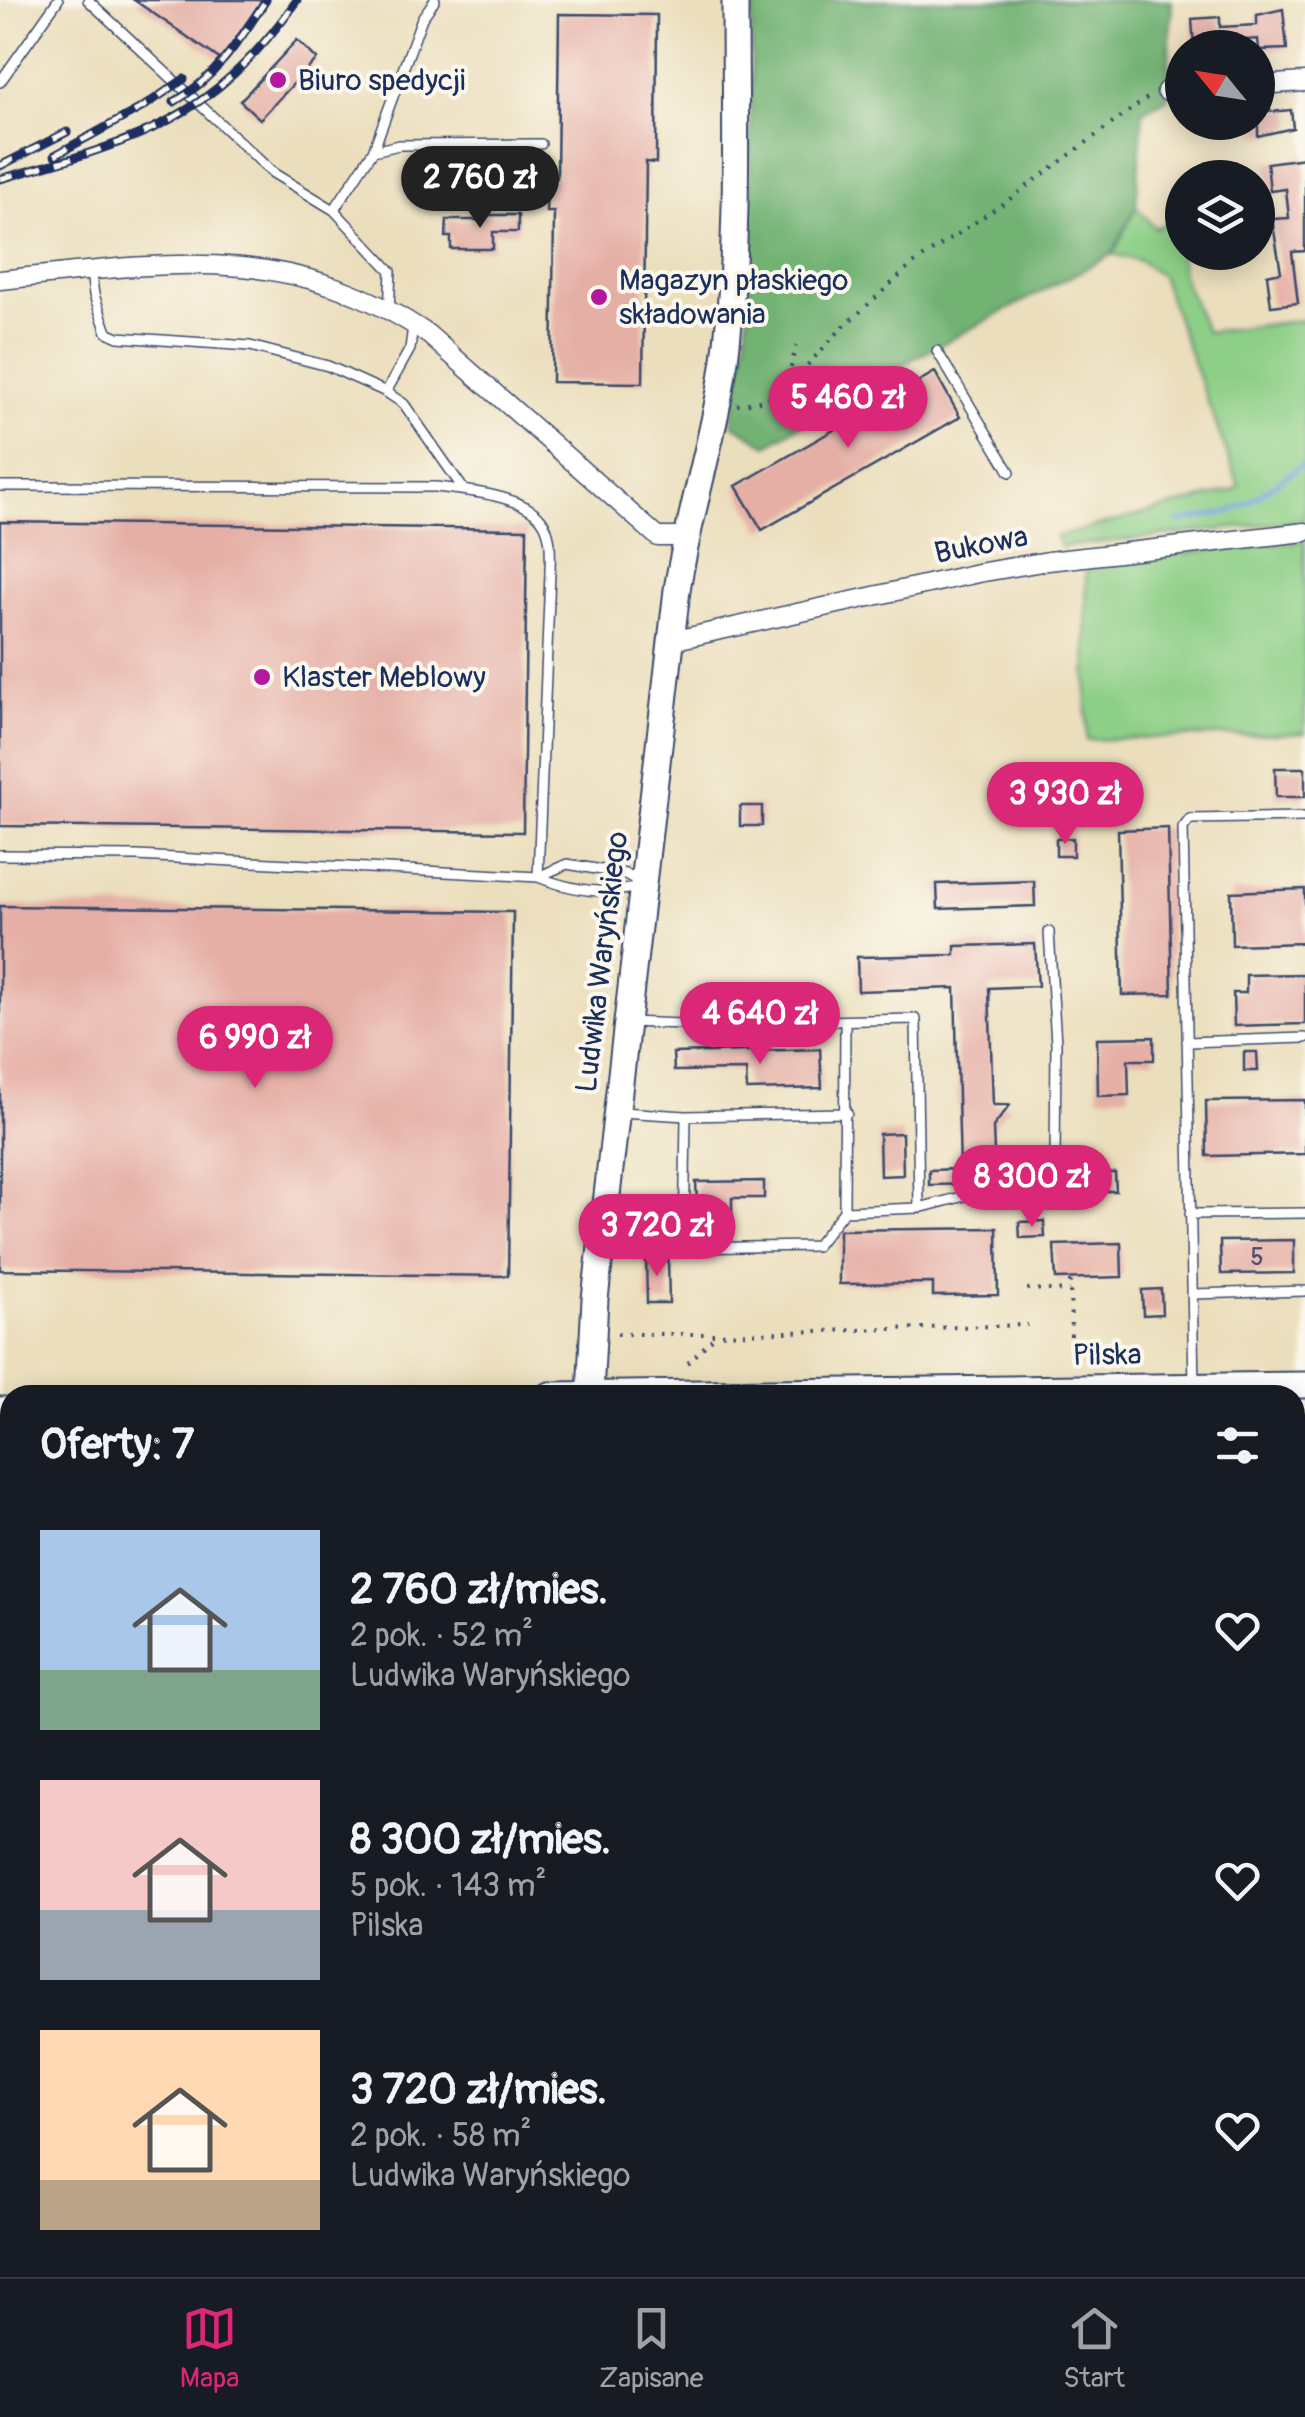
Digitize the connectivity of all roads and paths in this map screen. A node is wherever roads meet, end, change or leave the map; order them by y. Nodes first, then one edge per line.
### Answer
1 (58, 0) edge
2 (88, 0) edge
3 (435, 0) edge
4 (734, 0) edge
5 (0, 82) edge
6 (1305, 82) edge
7 (1275, 84) edge
8 (1165, 92) edge
9 (540, 144) dead end
10 (374, 151) junction
11 (334, 210) junction
12 (91, 271) junction
13 (0, 280) edge
14 (389, 311) junction
15 (413, 324) junction
16 (796, 346) dead end
17 (938, 351) dead end
18 (786, 388) junction
19 (386, 392) junction
20 (718, 406) junction
21 (1010, 472) dead end
22 (0, 486) edge
23 (464, 490) junction
24 (1305, 532) edge
25 (686, 538) junction
26 (671, 641) junction
27 (1305, 817) edge
28 (0, 855) edge
29 (538, 876) junction
30 (644, 885) junction
31 (1049, 932) dead end
32 (846, 1021) junction
33 (628, 1022) junction
34 (1305, 1038) edge
35 (1187, 1042) junction
36 (618, 1112) junction
37 (847, 1114) junction
38 (686, 1116) junction
39 (919, 1208) junction
40 (844, 1212) junction
41 (1190, 1214) junction
42 (1305, 1214) edge
43 (1070, 1280) dead end
44 (1027, 1290) dead end
45 (1070, 1291) junction
46 (1305, 1291) edge
47 (1192, 1294) junction
48 (1028, 1325) dead end
49 (617, 1334) dead end
50 (717, 1334) junction
51 (1071, 1337) dead end
52 (688, 1363) dead end
53 (591, 1385) edge
54 (1194, 1385) edge

1 - 5 lane
2 - 11 lane
3 - 10 lane
4 - 20 street, Ludwika Waryńskiego
6 - 7 street
8 - 18 path
9 - 10 lane
10 - 11 lane
11 - 14 lane
12 - 13 street
12 - 14 street
12 - 19 lane
14 - 15 street
15 - 19 lane
15 - 25 street
16 - 18 path
17 - 21 lane
18 - 20 path
19 - 23 lane
20 - 25 street, Ludwika Waryńskiego
22 - 23 lane
23 - 29 lane
24 - 26 street, Bukowa
25 - 26 street, Ludwika Waryńskiego
26 - 30 street, Ludwika Waryńskiego
27 - 35 lane
28 - 29 lane
29 - 30 lane
29 - 30 lane
30 - 33 street, Ludwika Waryńskiego
31 - 39 lane
32 - 33 lane
32 - 37 lane
32 - 39 lane
33 - 36 street, Ludwika Waryńskiego
34 - 35 lane
35 - 41 lane
36 - 38 lane
36 - 53 street, Ludwika Waryńskiego
37 - 38 lane
37 - 40 lane
38 - 40 lane
39 - 40 lane
41 - 42 lane
41 - 47 lane
43 - 45 path
44 - 45 path
45 - 51 path
46 - 47 lane
47 - 54 lane
48 - 50 path
49 - 50 path
50 - 52 path

